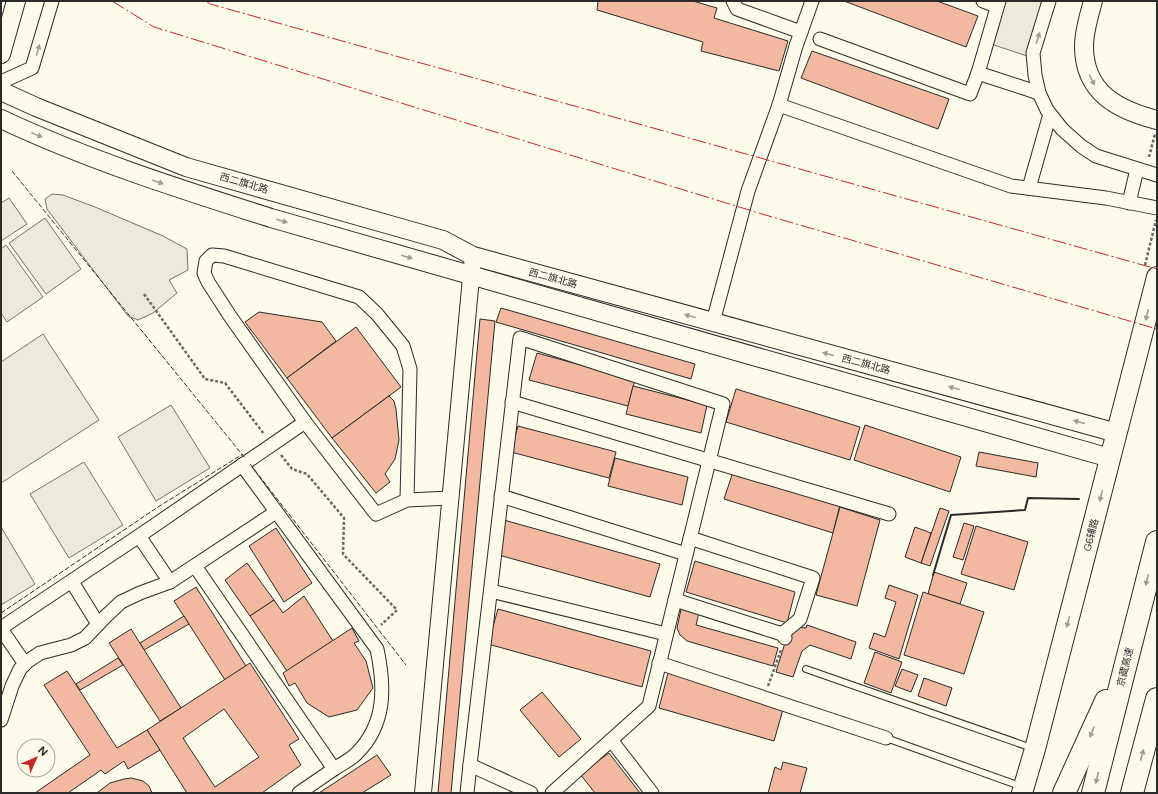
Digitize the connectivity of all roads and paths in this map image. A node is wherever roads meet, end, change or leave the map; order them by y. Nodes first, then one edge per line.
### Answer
1 (16, 1) edge
2 (52, 1) edge
3 (733, 1) edge
4 (812, 1) edge
5 (983, 1) edge
6 (1049, 1) edge
7 (1093, 1) edge
8 (1103, 1) edge
9 (998, 3) edge
10 (801, 32) junction
11 (820, 39) dead end
12 (1, 54) edge
13 (978, 73) junction
14 (1, 82) edge
15 (1, 91) edge
16 (1040, 93) junction
17 (779, 105) junction
18 (1157, 110) edge
19 (1050, 114) junction
20 (1, 119) edge
21 (1156, 126) edge
22 (1149, 157) dead end
23 (1137, 169) junction
24 (1157, 175) edge
25 (1029, 188) junction
26 (1129, 203) junction
27 (1157, 208) edge
28 (473, 256) junction
29 (471, 276) junction
30 (1157, 277) edge
31 (144, 294) dead end
32 (713, 322) junction
33 (512, 402) junction
34 (305, 422) junction
35 (1117, 433) junction
36 (272, 444) junction
37 (1110, 458) junction
38 (710, 461) junction
39 (242, 466) junction
40 (501, 496) junction
41 (450, 498) junction
42 (407, 500) junction
43 (276, 512) junction
44 (889, 514) dead end
45 (139, 536) junction
46 (690, 538) junction
47 (1157, 542) edge
48 (686, 554) junction
49 (195, 566) junction
50 (72, 582) junction
51 (170, 582) junction
52 (490, 591) junction
53 (675, 600) junction
54 (98, 624) junction
55 (381, 625) dead end
56 (1, 628) edge
57 (666, 634) junction
58 (784, 636) junction
59 (1131, 645) junction
60 (659, 663) junction
61 (25, 664) junction
62 (806, 669) dead end
63 (764, 698) junction
64 (1157, 699) edge
65 (1, 720) edge
66 (886, 738) joint
67 (611, 740) junction
68 (1035, 749) junction
69 (470, 765) junction
70 (334, 769) junction
71 (1023, 790) edge
72 (299, 793) edge
73 (422, 793) edge
74 (466, 793) edge
75 (531, 793) edge
76 (552, 793) edge
77 (652, 793) edge
78 (1064, 793) edge
79 (1093, 793) edge
80 (1132, 793) edge

1 - 12 main road
14 -> 2 street
3 - 10 street
4 - 10 street
5 - 9 street
16 -> 6 street
7 -> 21 main road
8 - 18 main road
9 - 13 street
10 - 17 street
11 - 13 street
13 - 16 street
15 - 28 main road, 西二旗北路
16 - 19 street
17 - 25 street
17 - 32 street
19 - 23 street
19 - 25 street
20 -> 29 main road, 西二旗北路
21 - 22 path
23 - 24 street
23 - 26 street
25 - 26 street
26 - 27 street
28 - 29 street
32 -> 28 main road, 西二旗北路
29 - 37 main road, 西二旗北路
29 - 41 street
30 -> 35 main road, G6辅路
31 - 36 path
35 -> 32 main road, 西二旗北路
33 - 38 street
33 - 38 street
33 - 40 street
34 - 36 street
34 - 42 street
34 - 42 street
35 - 37 main road, G6辅路
36 - 39 street
36 - 55 path
37 -> 68 main road, G6辅路
38 - 44 street
38 - 46 street
39 - 43 street
39 - 45 street
40 - 48 street
40 - 52 street
41 - 42 street
41 - 73 street
43 - 49 street
43 - 70 street
45 - 50 street
45 - 51 street
46 - 48 street
46 - 58 street
47 -> 59 highway, 京藏高速
48 - 53 street
49 - 51 street
49 - 70 street
50 - 54 street
50 - 56 street
51 - 54 street
52 - 57 street
52 - 69 street
53 - 57 street
53 - 58 street
54 - 61 street
56 - 61 street
57 - 60 street
58 - 63 path
59 -> 78 highway
59 -> 79 highway, 京藏高速
60 - 63 street
60 - 67 street
61 - 65 street
62 - 68 lane
63 - 66 street
80 -> 64 highway
66 - 71 lane
67 - 76 street
67 - 77 street
68 - 71 main road, G6辅路
69 - 74 street
69 - 75 street
70 - 72 street

